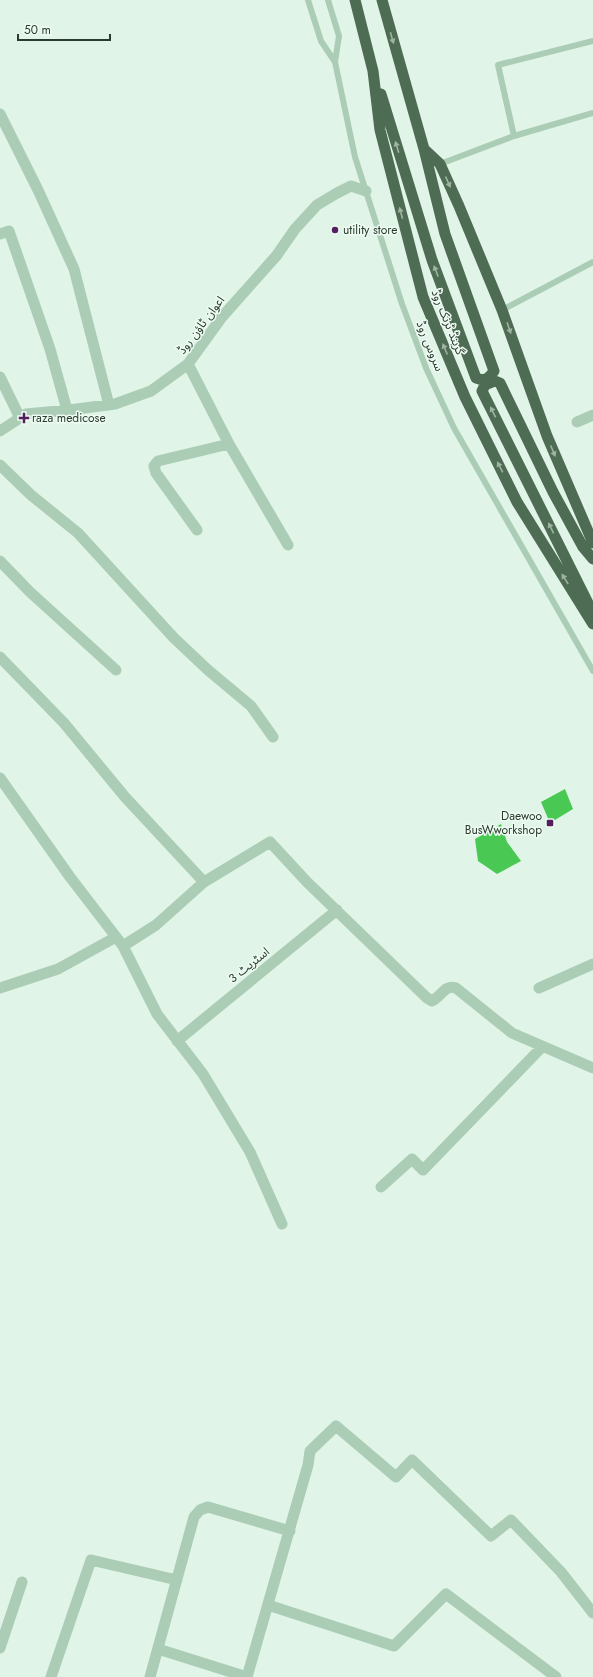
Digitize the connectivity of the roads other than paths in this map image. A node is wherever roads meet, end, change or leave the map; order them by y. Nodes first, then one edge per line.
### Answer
1 (308, 0) edge
2 (328, 0) edge
3 (355, 0) edge
4 (382, 0) edge
5 (593, 41) edge
6 (335, 62) junction
7 (373, 71) junction
8 (593, 113) edge
9 (0, 114) edge
10 (514, 136) junction
11 (424, 149) junction
12 (440, 164) junction
13 (366, 191) junction
14 (0, 234) edge
15 (593, 262) edge
16 (502, 310) junction
17 (188, 364) junction
18 (0, 377) edge
19 (110, 405) junction
20 (67, 410) junction
21 (593, 415) edge
22 (20, 418) junction
23 (577, 422) dead end
24 (0, 431) edge
25 (229, 444) junction
26 (0, 465) edge
27 (197, 530) dead end
28 (593, 543) edge
29 (288, 545) dead end
30 (593, 559) edge
31 (0, 561) edge
32 (593, 613) edge
33 (593, 624) edge
34 (0, 657) edge
35 (116, 670) dead end
36 (593, 671) edge
37 (273, 737) dead end
38 (0, 778) edge
39 (204, 882) junction
40 (337, 910) junction
41 (120, 941) junction
42 (593, 964) edge
43 (0, 988) edge
44 (539, 988) dead end
45 (178, 1041) junction
46 (542, 1048) junction
47 (593, 1068) edge
48 (381, 1188) dead end
49 (282, 1224) dead end
50 (290, 1531) junction
51 (177, 1580) junction
52 (22, 1582) dead end
53 (268, 1605) junction
54 (593, 1613) edge
55 (0, 1648) edge
56 (158, 1649) junction
57 (51, 1677) edge
58 (150, 1677) edge
59 (247, 1677) edge
60 (556, 1677) edge

1 - 6 lane
2 - 6 lane, سروس روڈ
3 - 7 highway, گرینڈ ٹرنک روڈ
4 -> 11 highway
5 - 10 lane
6 - 13 lane, سروس روڈ
11 -> 7 highway
33 -> 7 highway, گرینڈ ٹرنک روڈ
8 - 10 lane
9 - 19 street
10 - 12 lane
11 - 12 highway
12 -> 16 highway
13 - 17 street, اعوان ٹاؤن روڈ
13 - 36 lane, سروس روڈ
14 - 20 street
15 - 16 lane
16 -> 28 highway
17 - 19 street, اعوان ٹاؤن روڈ
17 - 25 street
18 - 22 street
19 - 20 street, اعوان ٹاؤن روڈ
20 - 22 street, اعوان ٹاؤن روڈ
21 - 23 street
22 - 24 street, اعوان ٹاؤن روڈ
25 - 27 street
25 - 29 street
26 - 37 street
32 -> 30 highway
31 - 35 street
34 - 39 street
38 - 41 street
39 - 40 street
39 - 41 street
40 - 45 street, اسٹریٹ 3
40 - 46 street
41 - 43 street
41 - 45 street
42 - 44 street
45 - 49 street
46 - 47 street
46 - 48 street
50 - 51 street
50 - 53 street
50 - 54 street
51 - 56 street
51 - 57 street
52 - 55 street
53 - 59 street
53 - 60 street
56 - 58 street
56 - 59 street

